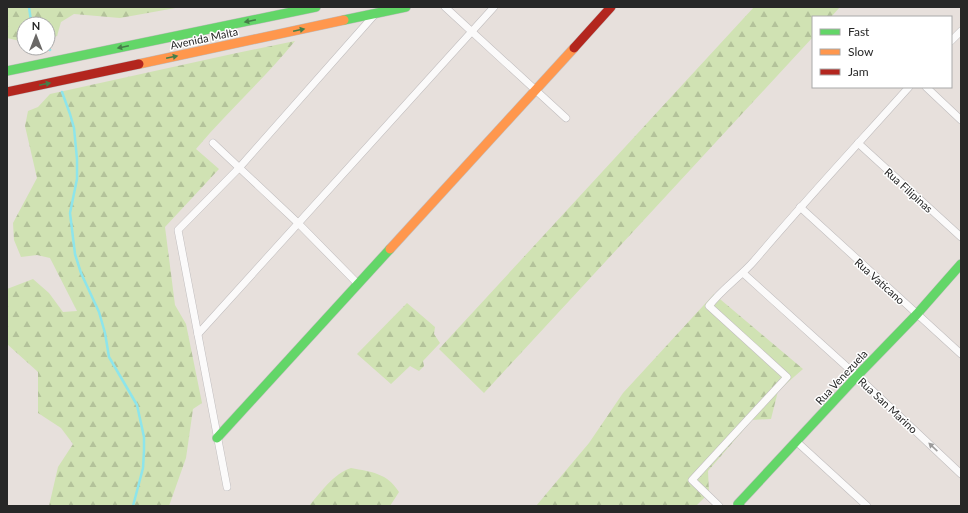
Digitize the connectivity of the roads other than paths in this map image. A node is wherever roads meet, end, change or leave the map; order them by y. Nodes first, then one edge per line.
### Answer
1 (316, 7) edge
2 (406, 7) edge
3 (445, 7) edge
4 (494, 7) edge
5 (611, 7) edge
6 (396, 8) edge
7 (377, 13) junction
8 (961, 30) edge
9 (471, 32) junction
10 (952, 41) edge
11 (7, 72) edge
12 (909, 88) edge
13 (927, 88) edge
14 (535, 90) junction
15 (7, 92) edge
16 (566, 118) dead end
17 (961, 120) edge
18 (213, 143) dead end
19 (858, 144) junction
20 (239, 168) junction
21 (800, 207) junction
22 (298, 223) junction
23 (961, 237) edge
24 (961, 264) edge
25 (743, 273) junction
26 (358, 284) junction
27 (917, 314) junction
28 (198, 334) junction
29 (961, 354) edge
30 (857, 376) junction
31 (217, 438) junction
32 (797, 442) junction
33 (961, 474) edge
34 (227, 488) dead end
35 (738, 505) edge
36 (719, 506) edge
37 (866, 506) edge

1 -> 11 street, Avenida Malta
2 - 6 street, Avenida Malta
3 - 9 street
4 - 9 street
5 - 14 street
6 - 7 street, Avenida Malta
15 -> 7 street, Avenida Malta
7 - 20 street
8 - 10 street
9 - 14 street
9 - 22 street
12 - 19 street
13 - 17 street
14 - 16 street
14 - 26 street
18 - 20 street
19 - 21 street
19 - 23 street, Rua Filipinas
20 - 22 street
20 - 28 street
21 - 25 street
21 - 27 street, Rua Vaticano
22 - 26 street
22 - 28 street
24 - 27 street, Rua Venezuela
25 - 30 street, Rua San Marino
25 - 36 street
26 - 31 street
27 - 29 street, Rua Vaticano
27 - 30 street, Rua Venezuela
28 - 31 street
30 - 32 street, Rua Venezuela
33 -> 30 street, Rua San Marino
31 - 34 street
32 - 35 street, Rua Venezuela
32 - 37 street

